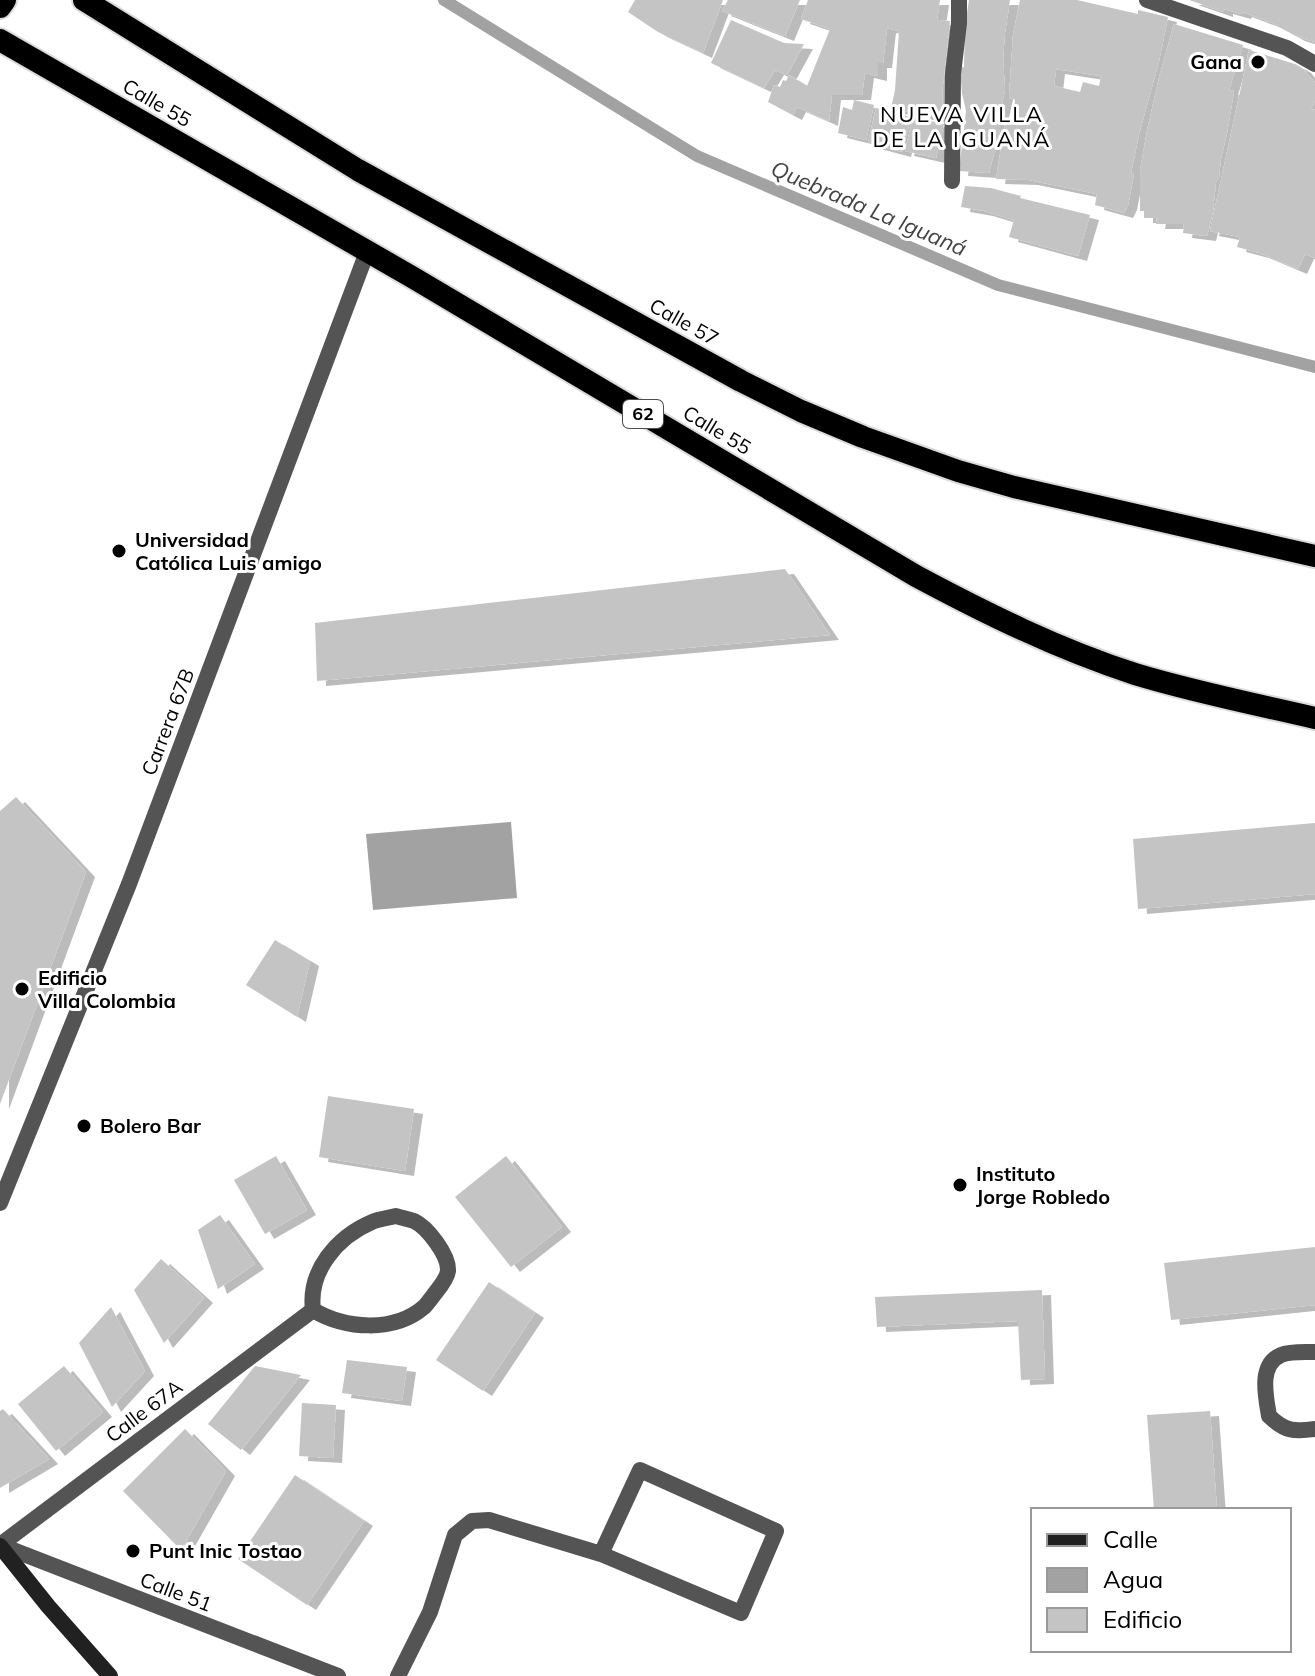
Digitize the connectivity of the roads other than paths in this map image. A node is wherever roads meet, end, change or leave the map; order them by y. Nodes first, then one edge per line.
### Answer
1 (5, 0) edge
2 (84, 0) edge
3 (959, 0) edge
4 (1147, 0) edge
5 (0, 7) edge
6 (0, 40) edge
7 (1315, 64) edge
8 (952, 181) dead end
9 (367, 252) junction
10 (1315, 556) edge
11 (1315, 718) edge
12 (0, 1203) edge
13 (313, 1310) junction
14 (1315, 1352) edge
15 (1315, 1429) edge
16 (0, 1545) edge
17 (601, 1554) junction
18 (110, 1676) edge
19 (338, 1676) edge
20 (398, 1676) edge

1 - 5 highway
2 - 10 highway, Calle 57
3 - 8 street
4 - 7 street
6 - 9 highway, Calle 55 / 62
9 - 11 highway, Calle 55 / 62
9 - 12 street, Carrera 67B
13 - 13 street
13 - 16 street, Calle 67A
14 - 15 street
16 - 18 main road
16 - 19 street, Calle 51
17 - 17 street
17 - 20 street

